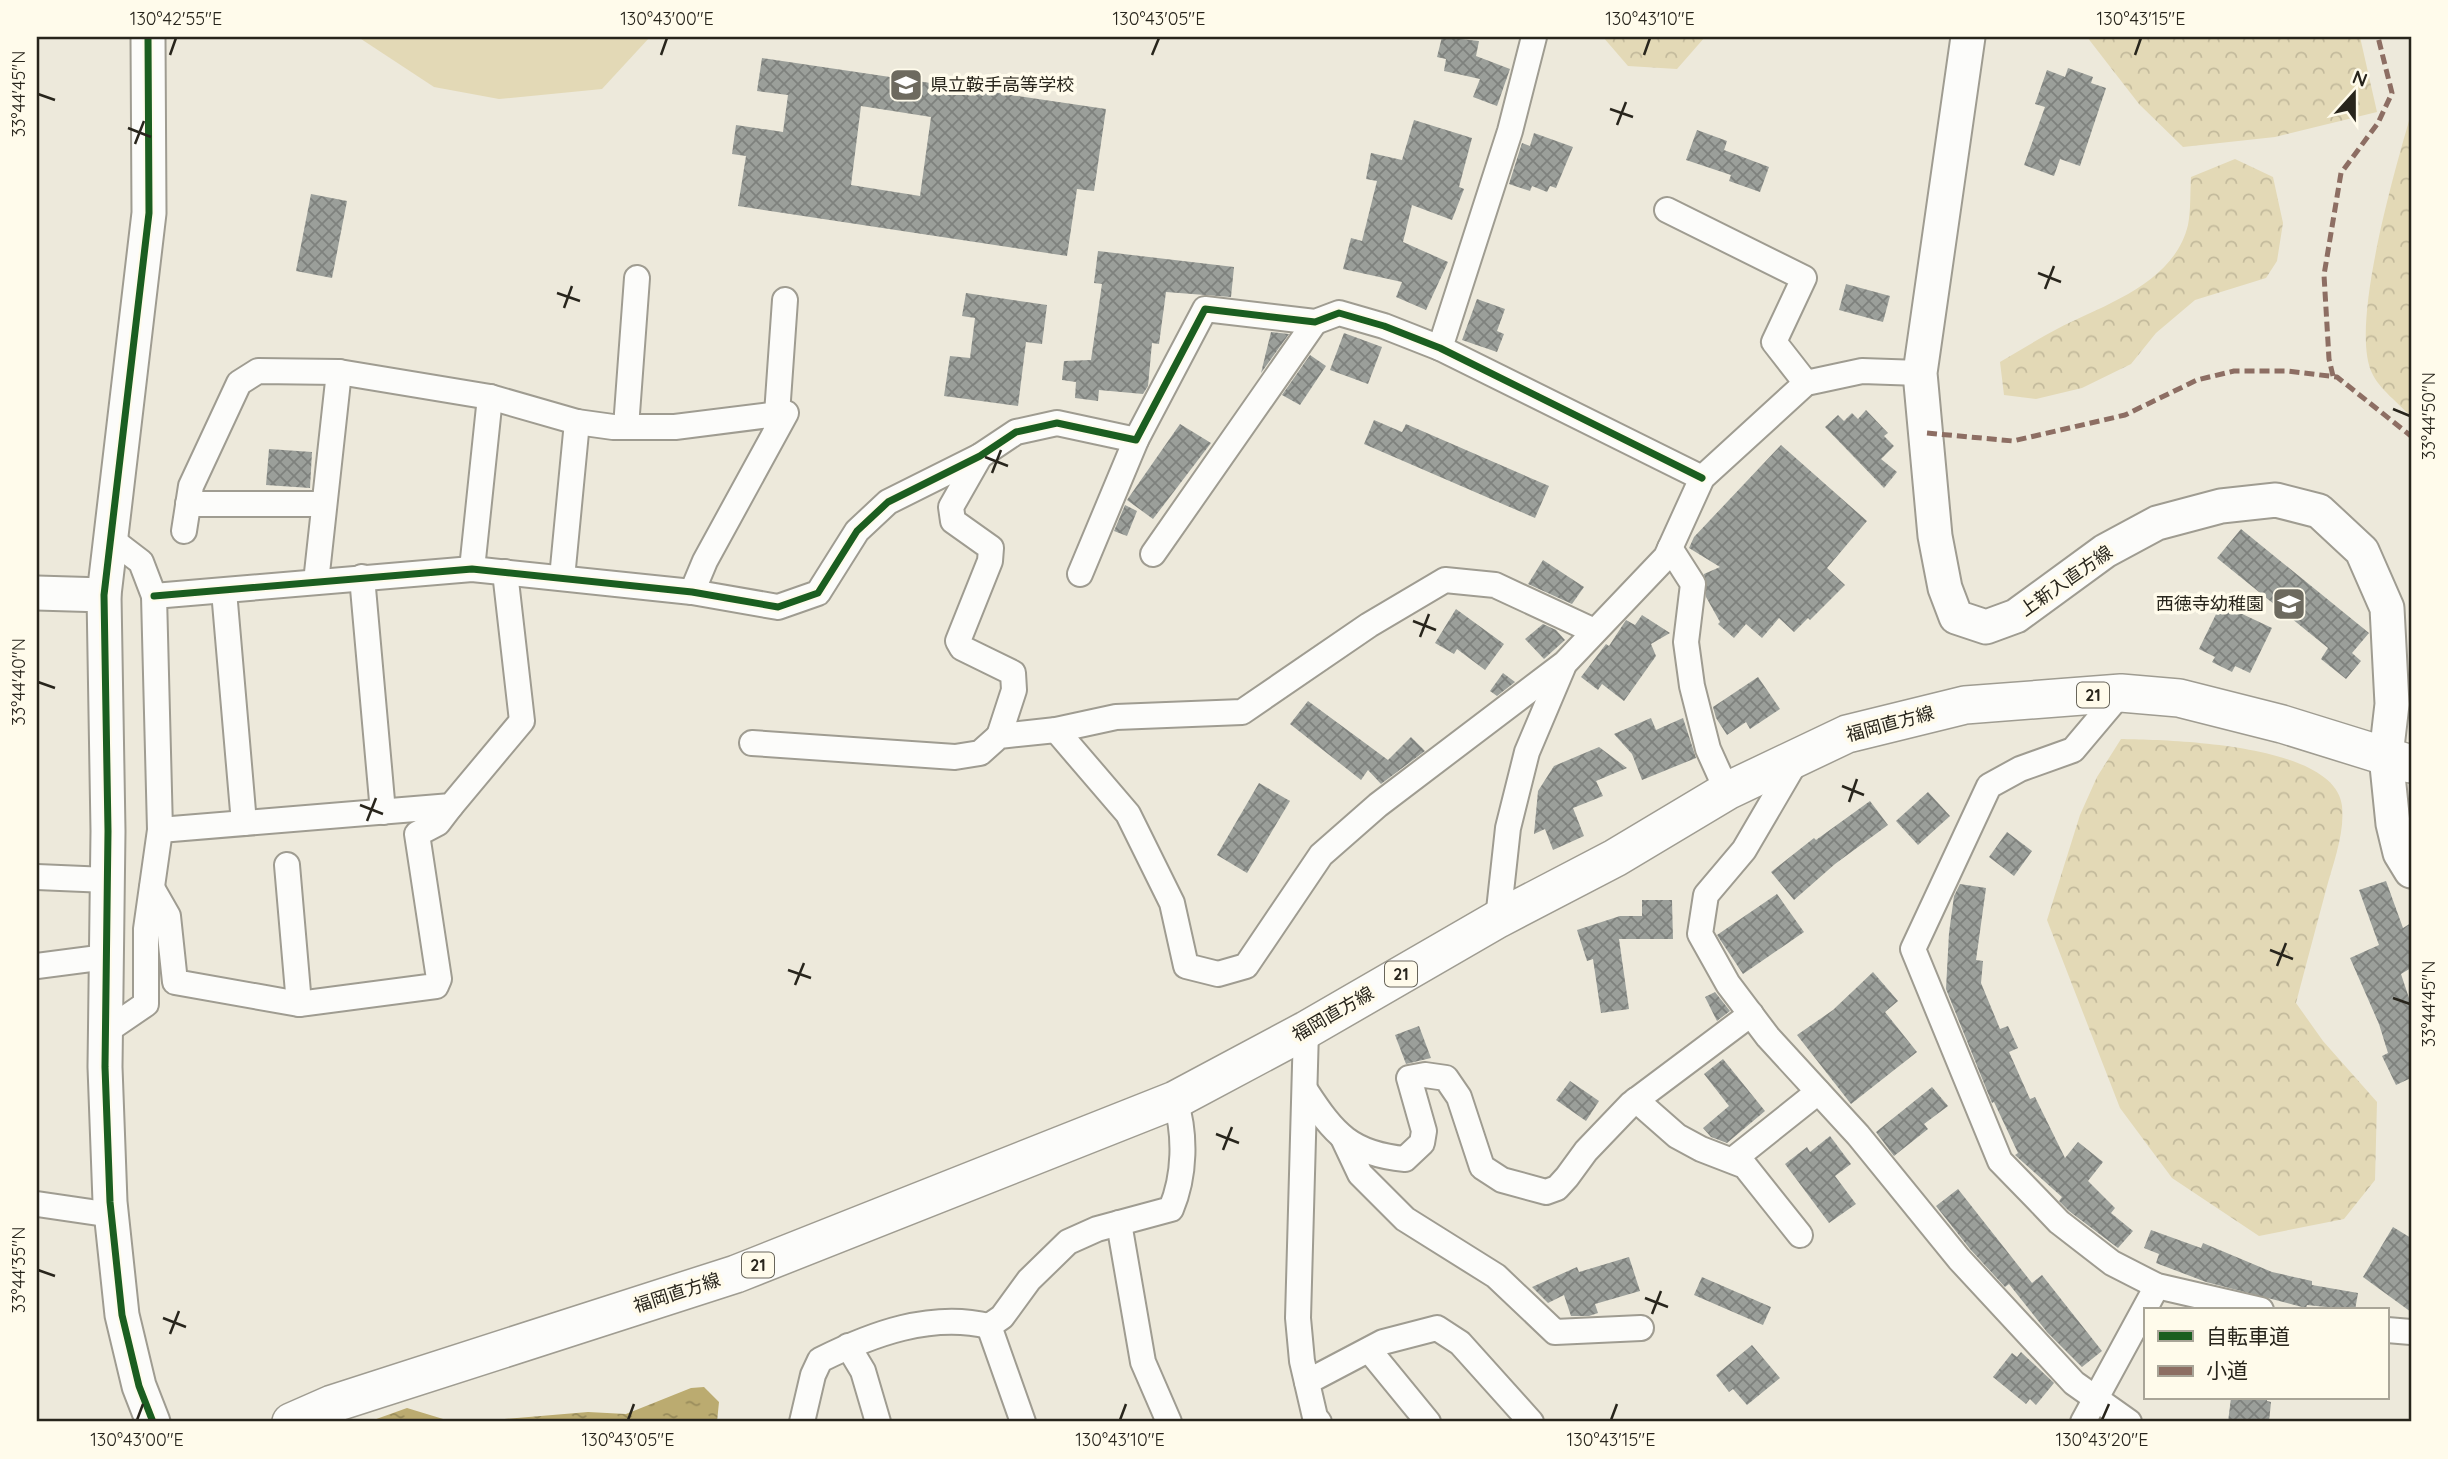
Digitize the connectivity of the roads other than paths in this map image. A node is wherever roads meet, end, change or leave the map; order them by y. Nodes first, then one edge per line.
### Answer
1 (148, 37) edge
2 (1534, 37) edge
3 (1968, 37) edge
4 (1667, 210) dead end
5 (637, 278) dead end
6 (785, 300) dead end
7 (1315, 322) junction
8 (1440, 348) junction
9 (339, 373) junction
10 (1920, 373) junction
11 (1806, 383) junction
12 (490, 397) junction
13 (777, 414) junction
14 (577, 422) junction
15 (626, 427) junction
16 (1136, 440) junction
17 (980, 456) junction
18 (1702, 478) junction
19 (188, 504) junction
20 (323, 504) junction
21 (184, 531) dead end
22 (111, 539) junction
23 (1670, 548) junction
24 (1153, 554) dead end
25 (472, 569) junction
26 (505, 572) junction
27 (1080, 574) dead end
28 (362, 577) junction
29 (562, 578) junction
30 (316, 582) junction
31 (224, 591) junction
32 (692, 592) junction
33 (37, 593) edge
34 (104, 595) junction
35 (154, 596) junction
36 (1594, 631) junction
37 (1565, 663) junction
38 (2121, 693) junction
39 (1056, 730) junction
40 (999, 736) junction
41 (752, 743) dead end
42 (1799, 755) junction
43 (2399, 760) edge
44 (1727, 791) junction
45 (451, 806) junction
46 (383, 811) junction
47 (244, 823) junction
48 (160, 830) junction
49 (287, 865) dead end
50 (2411, 871) edge
51 (37, 877) edge
52 (107, 880) junction
53 (152, 888) junction
54 (1498, 919) junction
55 (106, 957) junction
56 (37, 966) edge
57 (299, 1004) junction
58 (1751, 1014) junction
59 (1306, 1030) junction
60 (105, 1032) junction
61 (1306, 1091) junction
62 (1818, 1092) junction
63 (1175, 1100) junction
64 (1636, 1100) junction
65 (1343, 1138) junction
66 (1734, 1159) junction
67 (37, 1204) edge
68 (112, 1215) junction
69 (1119, 1223) junction
70 (1800, 1235) dead end
71 (2157, 1286) junction
72 (2144, 1308) edge
73 (2252, 1308) edge
74 (2144, 1309) edge
75 (989, 1326) junction
76 (1641, 1328) dead end
77 (2388, 1330) edge
78 (2411, 1332) edge
79 (848, 1346) junction
80 (1369, 1350) junction
81 (1307, 1382) junction
82 (2095, 1395) junction
83 (294, 1421) edge
84 (153, 1422) edge
85 (802, 1422) edge
86 (878, 1422) edge
87 (1023, 1422) edge
88 (1169, 1422) edge
89 (1319, 1422) edge
90 (1428, 1422) edge
91 (1531, 1422) edge
92 (2083, 1422) edge
93 (2129, 1422) edge

1 - 22 street
2 - 8 street
3 - 10 street, 上新入直方線
4 - 11 street
5 - 15 street
6 - 13 street
7 - 8 street
7 - 16 street
7 - 24 street
8 - 18 street
9 - 12 street
9 - 19 street
9 - 20 street
10 - 11 street
10 - 43 street, 上新入直方線
11 - 18 street
12 - 14 street
12 - 25 street
13 - 15 street
13 - 32 street
14 - 15 street
14 - 29 street
16 - 17 street
16 - 27 street
17 - 32 street
17 - 40 street
18 - 23 street
19 - 20 street
19 - 21 street
20 - 30 street
22 - 34 street
22 - 35 street
23 - 36 street
23 - 44 street
25 - 26 street
25 - 28 street
26 - 29 street
26 - 45 street
28 - 30 street
28 - 46 street
29 - 32 street
30 - 31 street
31 - 35 street
31 - 47 street
33 - 34 street
34 - 52 street
35 - 48 street
36 - 37 street
36 - 39 street
37 - 39 street
37 - 54 street
38 - 42 main road, 福岡直方線 / 21
38 - 43 main road, 福岡直方線 / 21
38 - 71 street
39 - 40 street
40 - 41 street
42 - 44 main road, 福岡直方線 / 21
42 - 58 street
43 - 50 street
44 - 54 main road, 福岡直方線 / 21
45 - 46 street
45 - 57 street
46 - 47 street
47 - 48 street
48 - 53 street
49 - 57 street
51 - 52 street
52 - 55 street
53 - 57 street
53 - 60 street
54 - 59 main road, 福岡直方線 / 21
55 - 56 street
55 - 60 street
58 - 62 street
58 - 64 street
59 - 61 street
59 - 63 main road, 福岡直方線 / 21
60 - 68 street
61 - 65 street
61 - 81 street
62 - 66 street
62 - 82 street
63 - 69 street
63 - 83 main road, 福岡直方線 / 21
64 - 65 street
64 - 66 street
65 - 76 street
66 - 70 street
67 - 68 street
68 - 84 street
69 - 75 street
69 - 88 street
71 - 72 street
71 - 73 street
74 - 82 street
75 - 79 street
75 - 87 street
77 - 78 street
79 - 85 street
79 - 86 street
80 - 81 street
80 - 90 street
80 - 91 street
81 - 89 street
82 - 92 street
82 - 93 street

